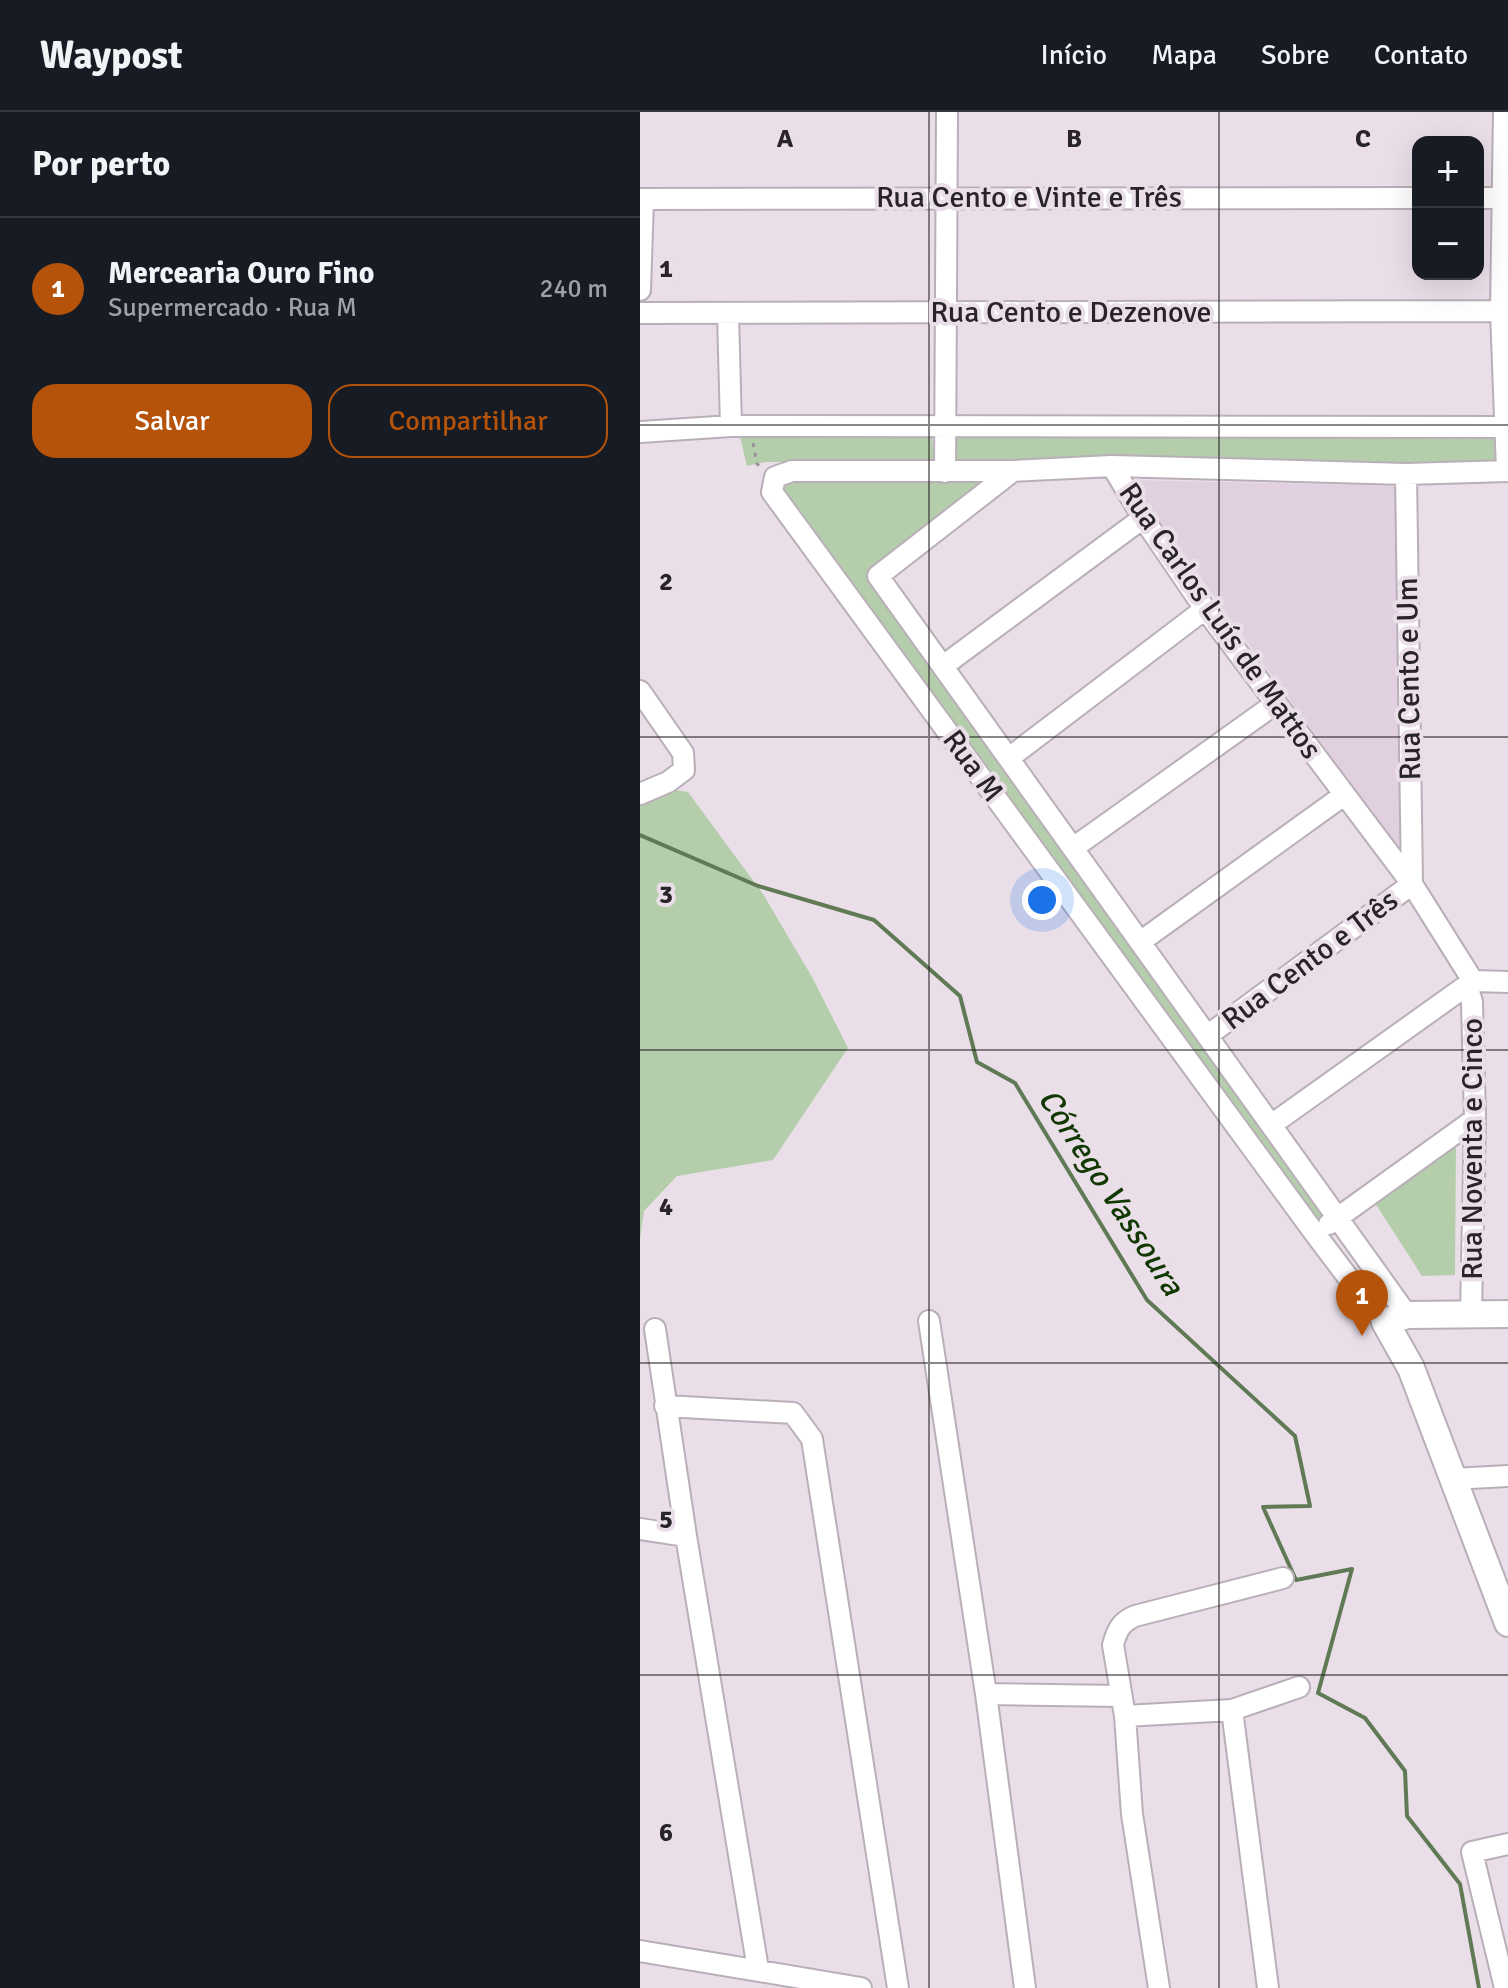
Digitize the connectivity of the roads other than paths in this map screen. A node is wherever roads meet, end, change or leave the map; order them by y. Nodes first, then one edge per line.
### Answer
1 (947, 112) edge
2 (1504, 112) edge
3 (947, 197) junction
4 (1412, 198) edge
5 (1484, 198) edge
6 (1502, 198) junction
7 (641, 199) edge
8 (640, 290) edge
9 (1501, 311) junction
10 (945, 312) junction
11 (640, 313) edge
12 (728, 315) junction
13 (1506, 399) edge
14 (740, 426) junction
15 (943, 426) junction
16 (1506, 427) junction
17 (640, 432) edge
18 (1112, 466) junction
19 (1013, 471) junction
20 (1508, 471) edge
21 (945, 472) junction
22 (1406, 474) junction
23 (1143, 518) junction
24 (1205, 609) junction
25 (943, 666) junction
26 (640, 691) edge
27 (1275, 704) junction
28 (1009, 758) junction
29 (640, 794) edge
30 (1344, 795) junction
31 (1073, 848) junction
32 (1412, 884) junction
33 (1140, 942) junction
34 (1508, 982) edge
35 (1470, 983) junction
36 (1207, 1036) junction
37 (1475, 1119) junction
38 (1271, 1125) junction
39 (1338, 1219) junction
40 (1313, 1231) junction
41 (1471, 1313) junction
42 (1508, 1314) edge
43 (1396, 1318) junction
44 (929, 1321) dead end
45 (655, 1329) dead end
46 (665, 1406) junction
47 (1508, 1476) edge
48 (1453, 1479) junction
49 (640, 1529) edge
50 (686, 1536) junction
51 (1283, 1578) dead end
52 (1508, 1623) edge
53 (1299, 1687) dead end
54 (986, 1694) junction
55 (1122, 1706) junction
56 (1232, 1710) junction
57 (1508, 1844) edge
58 (640, 1951) edge
59 (758, 1969) junction
60 (861, 1988) edge
61 (898, 1988) edge
62 (1025, 1988) edge
63 (1159, 1988) edge
64 (1268, 1988) edge
65 (1505, 1988) edge

1 - 3 street
2 - 6 street
3 - 4 street, Rua Cento e Vinte e Três
3 - 7 street, Rua Cento e Vinte e Três
3 - 10 street
5 - 6 street
6 - 9 street
7 - 8 street
9 - 10 street, Rua Cento e Dezenove
9 - 13 street
10 - 12 street, Rua Cento e Dezenove
10 - 15 street
11 - 12 street, Rua Cento e Dezenove
12 - 14 street
13 - 16 street
14 - 15 street
14 - 17 street
15 - 16 street
15 - 21 street
16 - 20 street
18 - 19 street
18 - 22 street, Rua Carlos Luís de Mattos
18 - 23 street, Rua Carlos Luís de Mattos
19 - 21 street
19 - 25 street, Rua M
20 - 22 street, Rua Carlos Luís de Mattos
21 - 40 street, Rua M
22 - 32 street, Rua Cento e Um
23 - 24 street, Rua Carlos Luís de Mattos
23 - 25 street
24 - 27 street, Rua Carlos Luís de Mattos
24 - 28 street
25 - 28 street, Rua M
26 - 29 street
27 - 30 street, Rua Carlos Luís de Mattos
27 - 31 street
28 - 31 street, Rua M
30 - 32 street, Rua Carlos Luís de Mattos
30 - 33 street
31 - 33 street, Rua M
32 - 35 street, Rua Carlos Luís de Mattos
32 - 36 street, Rua Cento e Três
33 - 36 street, Rua M
34 - 35 street
35 - 37 street, Rua Noventa e Cinco
35 - 38 street
36 - 38 street, Rua M
37 - 39 street
37 - 41 street, Rua Noventa e Cinco
38 - 39 street, Rua M
39 - 40 street
39 - 43 street, Rua M
40 - 43 street, Rua M
41 - 42 main road
41 - 43 main road
43 - 48 main road
44 - 54 street
45 - 46 street
46 - 50 street
46 - 61 street
47 - 48 street
48 - 52 main road
49 - 50 street
50 - 59 street
51 - 55 street
53 - 56 street
54 - 55 street
54 - 62 street
55 - 56 street
55 - 63 street
56 - 64 street
57 - 65 street
58 - 59 street
59 - 60 street

